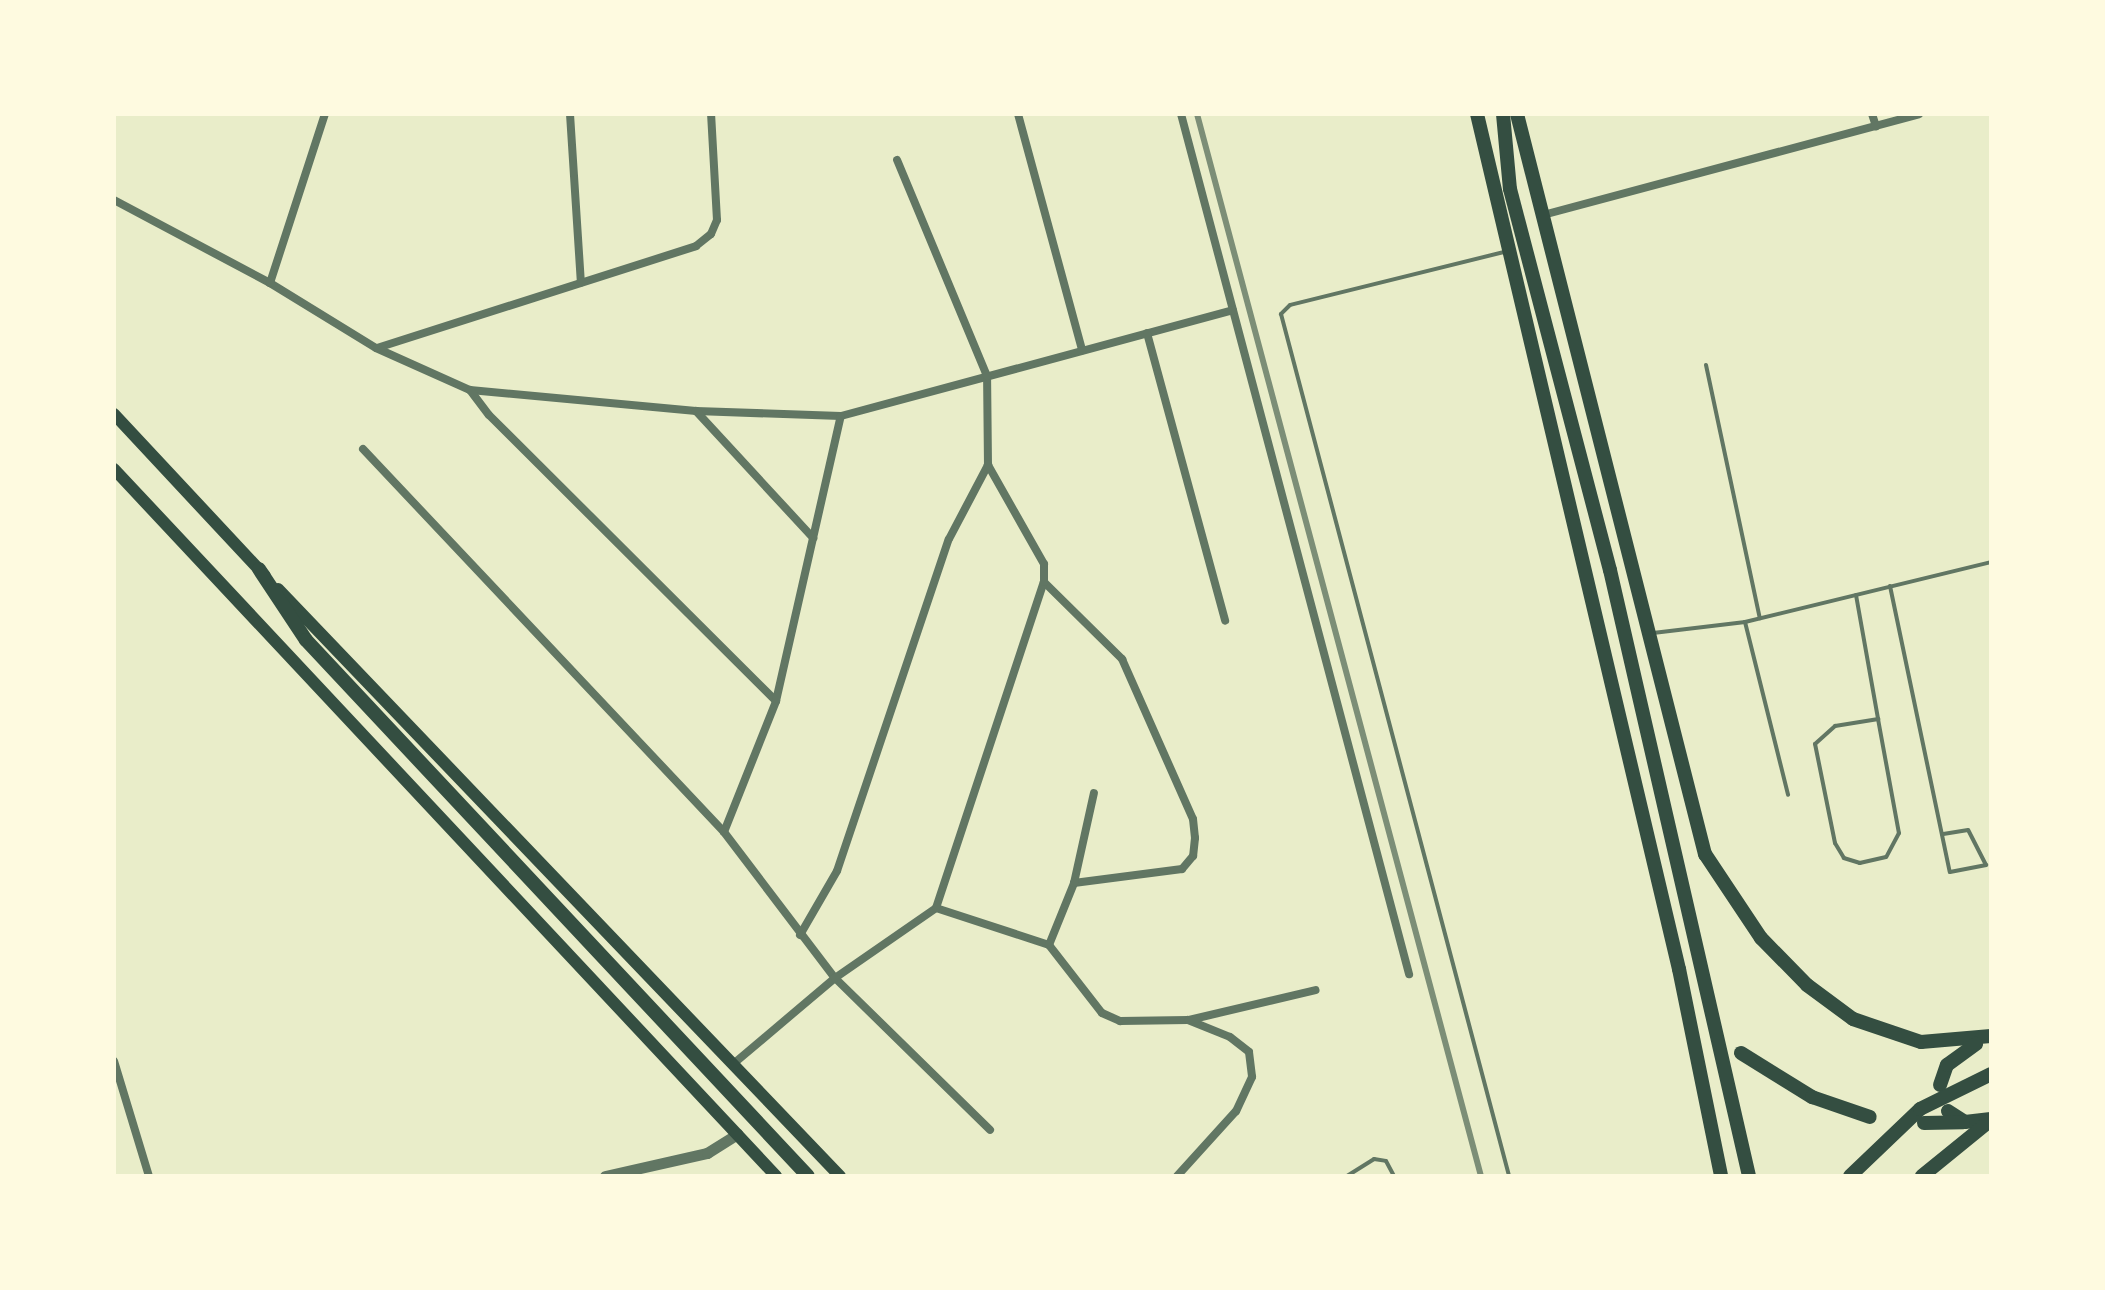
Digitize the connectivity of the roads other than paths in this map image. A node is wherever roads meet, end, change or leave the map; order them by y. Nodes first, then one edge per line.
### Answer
1 (325, 114) edge
2 (570, 114) edge
3 (711, 114) edge
4 (1018, 114) edge
5 (1181, 114) edge
6 (1477, 114) edge
7 (1503, 114) edge
8 (1517, 114) edge
9 (1872, 114) edge
10 (1919, 114) edge
11 (1876, 126) junction
12 (897, 160) dead end
13 (114, 200) edge
14 (1543, 215) junction
15 (1509, 250) junction
16 (270, 283) junction
17 (581, 283) junction
18 (1233, 310) junction
19 (1147, 333) junction
20 (376, 348) junction
21 (1082, 350) junction
22 (1706, 365) dead end
23 (987, 376) junction
24 (470, 390) junction
25 (696, 411) junction
26 (114, 414) edge
27 (841, 416) junction
28 (363, 449) dead end
29 (988, 465) junction
30 (114, 469) edge
31 (813, 538) junction
32 (1991, 562) edge
33 (259, 569) junction
34 (1044, 582) junction
35 (1890, 586) junction
36 (1856, 595) junction
37 (1760, 618) junction
38 (1225, 621) dead end
39 (1745, 622) junction
40 (1647, 633) junction
41 (776, 701) junction
42 (1878, 719) junction
43 (1668, 720) junction
44 (1623, 730) junction
45 (1094, 793) dead end
46 (1788, 795) dead end
47 (724, 832) junction
48 (1943, 834) junction
49 (1074, 883) junction
50 (936, 908) junction
51 (800, 935) junction
52 (1049, 945) junction
53 (1679, 969) junction
54 (1409, 974) dead end
55 (835, 978) junction
56 (1316, 990) dead end
57 (1699, 1010) dead end
58 (1188, 1020) junction
59 (1991, 1036) edge
60 (1741, 1053) dead end
61 (114, 1061) edge
62 (732, 1065) junction
63 (1991, 1074) edge
64 (1940, 1085) dead end
65 (1948, 1111) dead end
66 (1870, 1117) dead end
67 (1991, 1119) edge
68 (1965, 1122) junction
69 (1924, 1123) dead end
70 (990, 1130) dead end
71 (737, 1134) junction
72 (149, 1176) edge
73 (605, 1176) edge
74 (776, 1176) edge
75 (808, 1176) edge
76 (840, 1176) edge
77 (1177, 1176) edge
78 (1347, 1176) edge
79 (1394, 1176) edge
80 (1509, 1176) edge
81 (1721, 1176) edge
82 (1749, 1176) edge
83 (1850, 1176) edge
84 (1922, 1176) edge

1 - 16 street
2 - 17 street
3 - 17 street
4 - 21 street
5 - 18 street
6 - 15 main road
7 - 82 main road
8 - 14 main road
9 - 11 street
10 - 11 street
11 - 14 street
12 - 23 street
13 - 16 street
14 - 40 main road
15 - 44 main road
15 - 80 lane
16 - 20 street
17 - 20 street
18 - 19 street
18 - 54 street
19 - 21 street
19 - 38 street
20 - 24 street
21 - 23 street
22 - 37 lane
23 - 27 street
23 - 29 street
24 - 25 street
24 - 41 street
25 - 27 street
25 - 31 street
26 - 33 main road
27 - 31 street
28 - 47 street
29 - 34 street
29 - 51 street
30 - 71 main road
31 - 41 street
32 - 35 lane
33 - 62 main road
33 - 75 main road
34 - 49 street
34 - 50 street
35 - 36 lane
35 - 48 lane
36 - 37 lane
36 - 42 lane
37 - 39 lane
39 - 40 lane
39 - 46 lane
40 - 43 main road
41 - 47 street
42 - 42 lane
43 - 44 main road
43 - 59 main road
44 - 53 main road
45 - 49 street
47 - 51 street
48 - 48 lane
49 - 52 street
50 - 52 street
50 - 55 street
51 - 55 street
52 - 58 street
53 - 57 main road
53 - 81 main road
55 - 62 street
55 - 70 street
56 - 58 street
58 - 77 street
59 - 64 main road
60 - 66 main road
61 - 72 street
62 - 76 main road
63 - 83 main road
65 - 68 main road
67 - 68 main road
67 - 84 main road
68 - 69 main road
71 - 73 street
71 - 74 main road
78 - 79 lane

